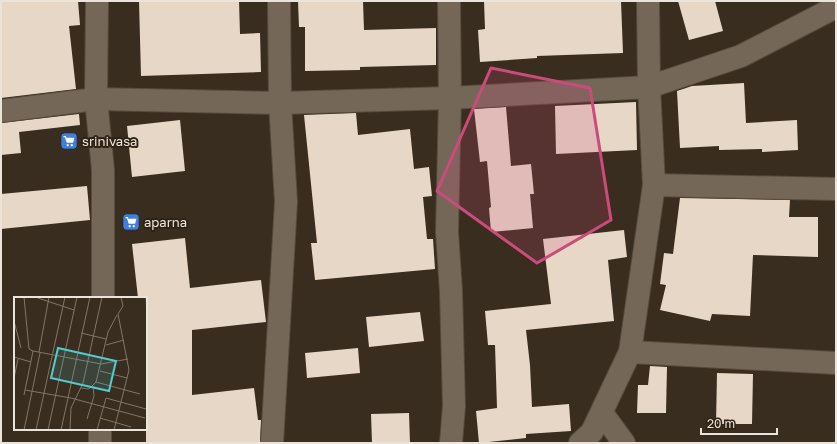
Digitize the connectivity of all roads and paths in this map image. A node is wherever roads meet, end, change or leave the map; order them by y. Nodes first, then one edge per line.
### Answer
1 (97, 1) edge
2 (279, 1) edge
3 (449, 1) edge
4 (648, 1) edge
5 (836, 7) edge
6 (649, 87) junction
7 (450, 98) junction
8 (96, 99) junction
9 (280, 103) junction
10 (1, 111) edge
11 (654, 185) junction
12 (836, 189) edge
13 (103, 297) edge
14 (630, 352) junction
15 (836, 363) edge
16 (602, 413) junction
17 (100, 430) edge
18 (100, 443) edge
19 (272, 443) edge
20 (451, 443) edge
21 (580, 443) edge
22 (624, 443) edge

1 - 8 street
2 - 9 street
3 - 7 street
4 - 6 street
5 - 6 street
6 - 7 street
6 - 11 street
7 - 9 street
7 - 20 street
8 - 9 street
8 - 10 street
8 - 13 street
9 - 19 street
11 - 12 street
11 - 14 street
14 - 15 street
14 - 16 street
16 - 21 street
16 - 22 street
17 - 18 street

